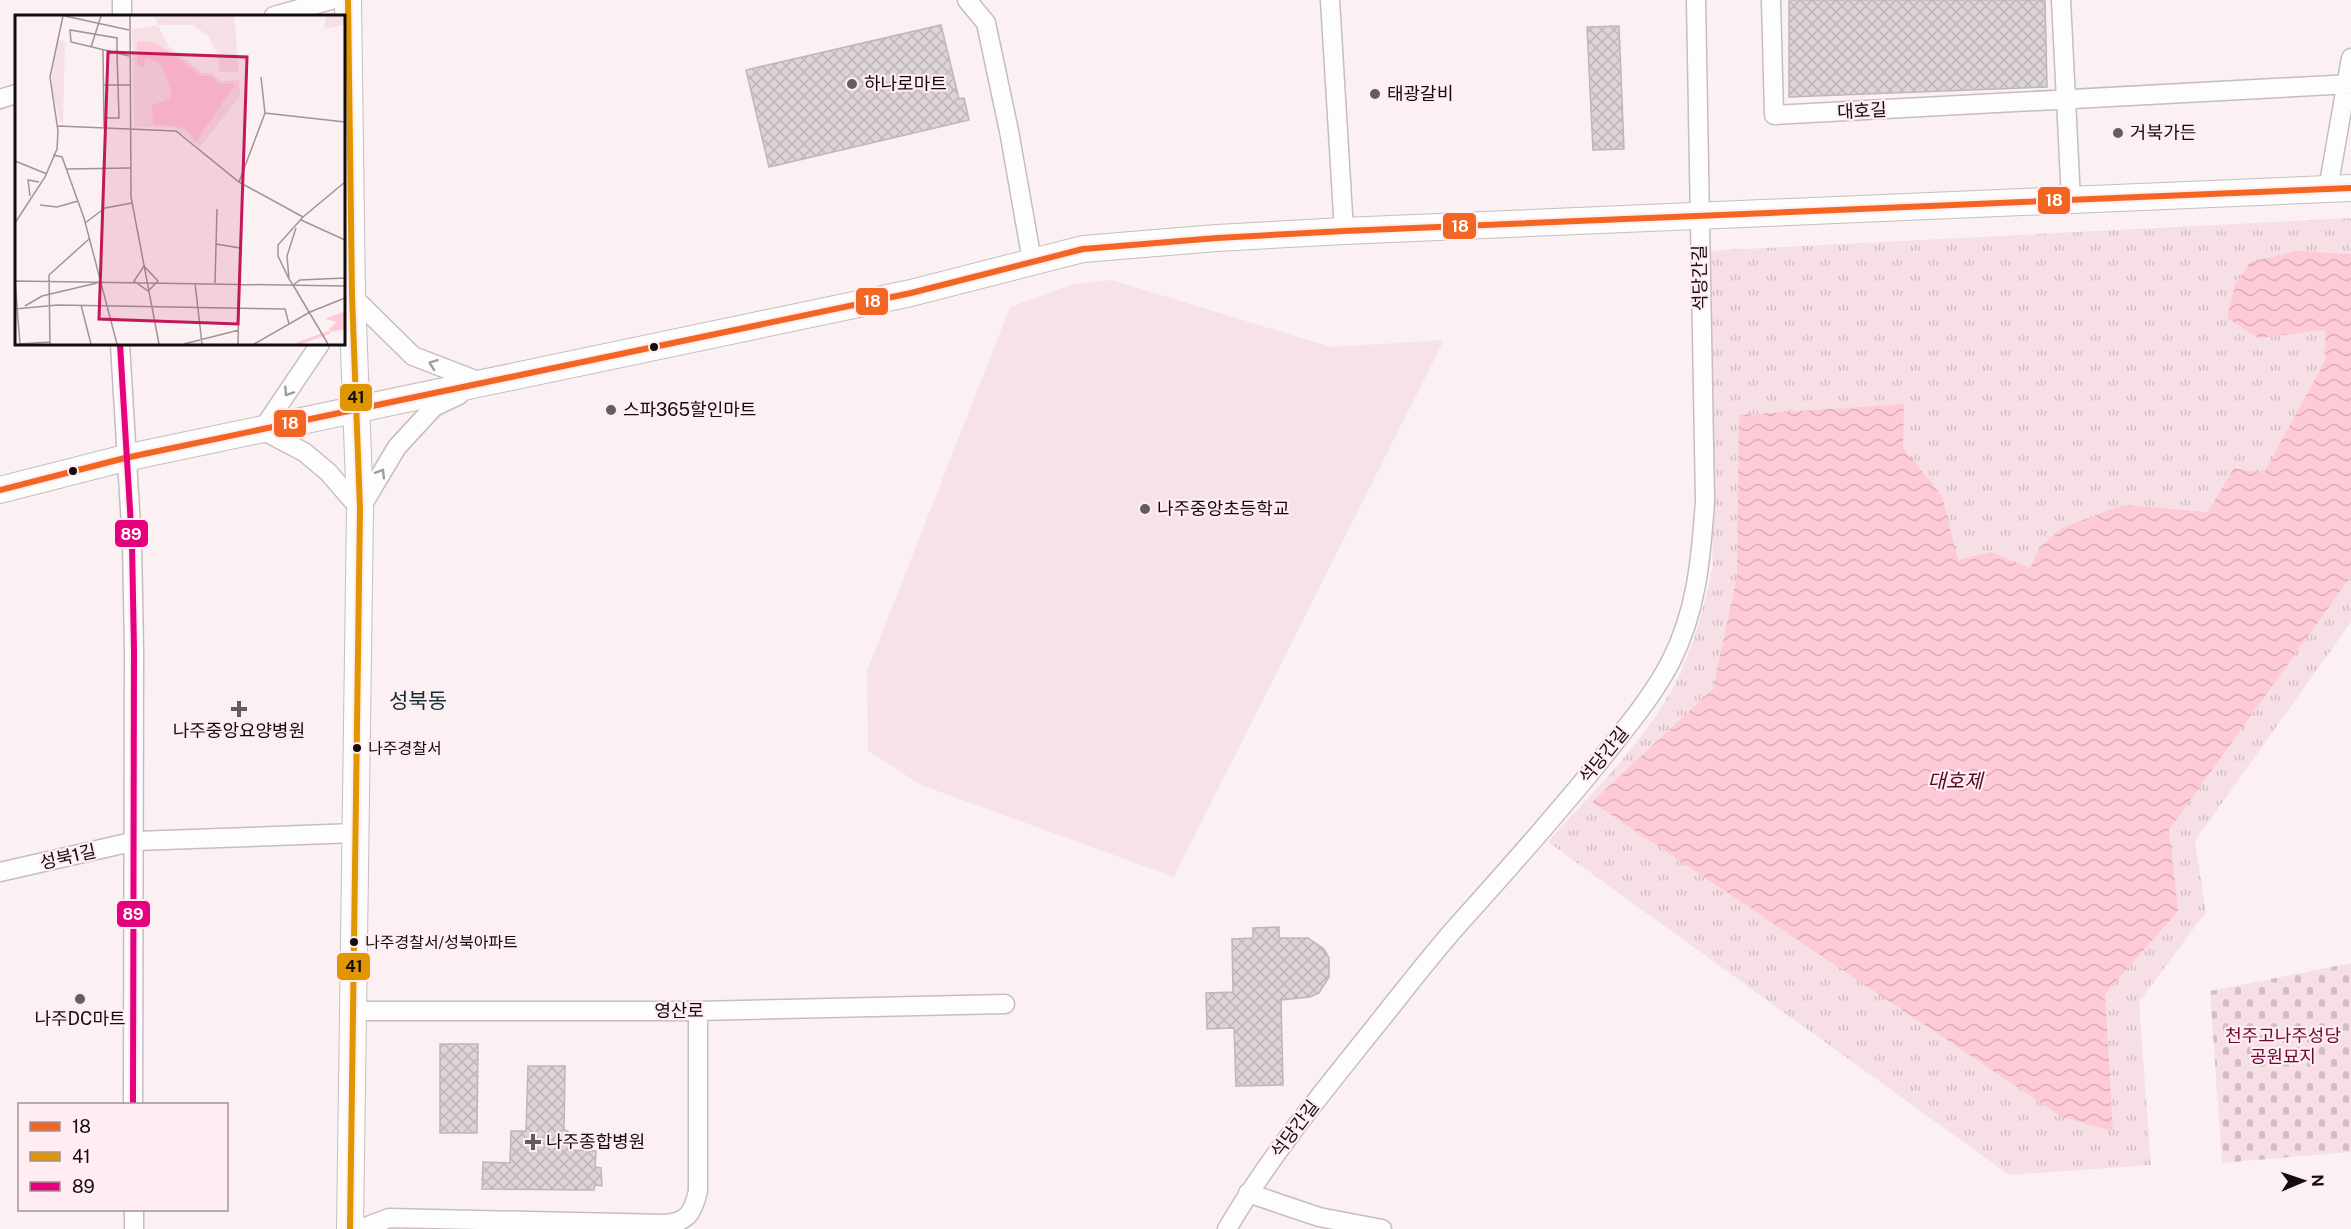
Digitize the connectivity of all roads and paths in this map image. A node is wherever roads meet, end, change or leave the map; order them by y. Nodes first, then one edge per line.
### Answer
1 (331, 0) edge
2 (348, 0) edge
3 (967, 0) edge
4 (1330, 0) edge
5 (1696, 0) edge
6 (1771, 0) edge
7 (2061, 0) edge
8 (278, 15) edge
9 (2351, 58) edge
10 (2348, 84) edge
11 (15, 94) edge
12 (0, 99) edge
13 (2066, 100) junction
14 (2339, 189) edge
15 (2071, 200) junction
16 (1699, 217) junction
17 (1344, 231) junction
18 (1032, 261) junction
19 (348, 303) edge
20 (120, 345) edge
21 (319, 345) edge
22 (484, 382) junction
23 (358, 409) junction
24 (262, 430) junction
25 (125, 458) junction
26 (0, 490) edge
27 (360, 509) junction
28 (356, 833) junction
29 (136, 841) junction
30 (0, 872) edge
31 (1005, 1004) dead end
32 (353, 1011) junction
33 (698, 1011) junction
34 (134, 1103) edge
35 (1248, 1193) junction
36 (134, 1211) edge
37 (134, 1229) edge
38 (350, 1229) edge
39 (360, 1229) edge
40 (1227, 1229) edge
41 (1382, 1229) edge

1 - 8 street
2 - 19 street
3 - 18 street
4 - 17 street
5 - 16 street, 석당간길
6 - 13 street, 대호길
7 - 13 street
9 - 10 street
10 - 13 street, 대호길
10 - 14 street
11 - 12 street
13 - 15 street
14 - 15 street
15 - 16 street
16 - 17 street
16 - 35 street, 석당간길
17 - 18 street
18 - 22 street
22 -> 19 street
19 - 23 street
20 - 25 street
21 -> 24 street
22 - 23 street
27 -> 22 street
23 - 24 street
23 - 27 street
24 - 25 street
24 - 27 street
25 - 26 street
25 - 29 street
27 - 28 street
28 - 29 street, 성북1길
28 - 32 street
29 - 30 street, 성북1길
29 - 34 street
31 - 33 street, 영산로
32 - 33 street, 영산로
32 - 38 street
33 - 39 street
35 - 40 street, 석당간길
35 - 41 street
36 - 37 street

